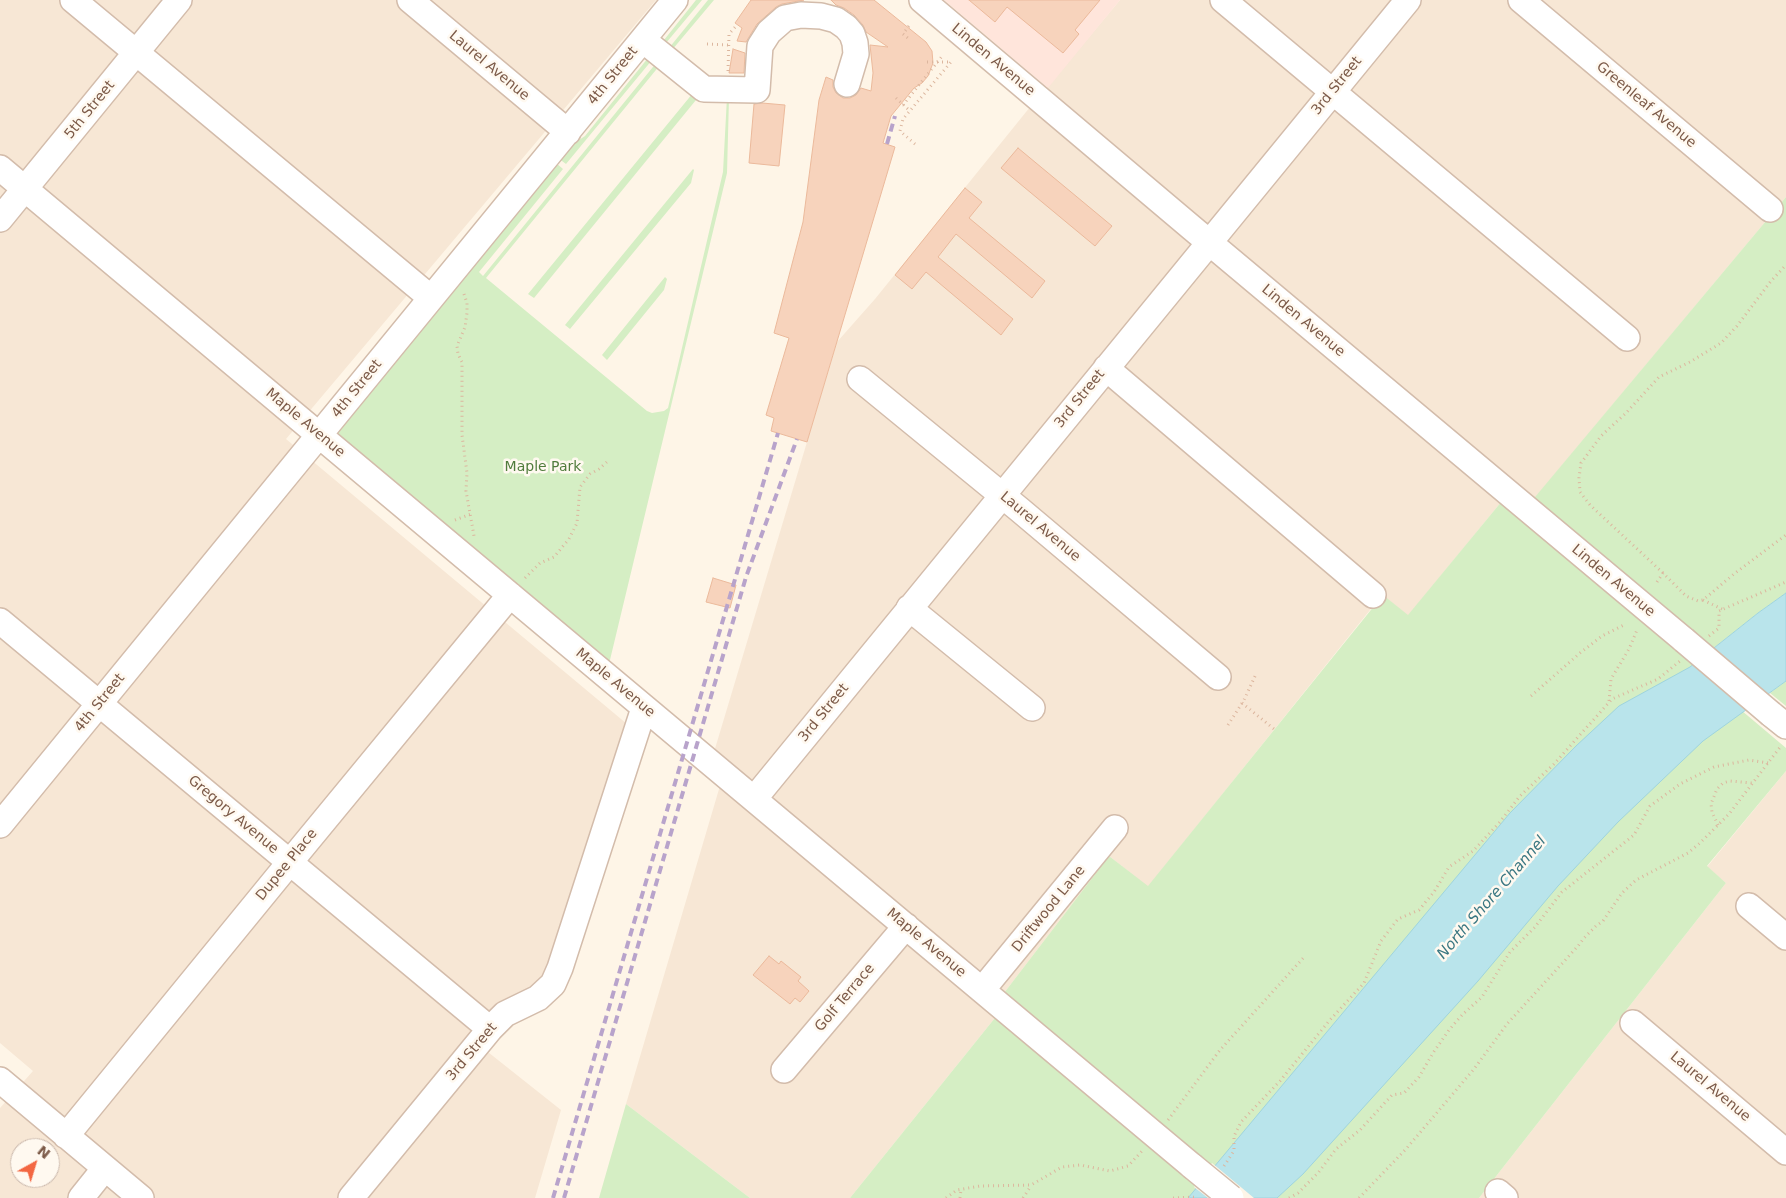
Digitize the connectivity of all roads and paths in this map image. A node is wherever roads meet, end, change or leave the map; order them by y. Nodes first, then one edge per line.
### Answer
1 (73, 0) edge
2 (180, 0) edge
3 (410, 0) edge
4 (1223, 0) edge
5 (1408, 0) edge
6 (1521, 0) edge
7 (670, 2) edge
8 (936, 4) edge
9 (737, 25) dead end
10 (909, 26) dead end
11 (909, 39) dead end
12 (643, 40) junction
13 (707, 44) dead end
14 (729, 45) junction
15 (136, 53) junction
16 (943, 55) dead end
17 (927, 62) dead end
18 (937, 62) junction
19 (728, 72) dead end
20 (847, 84) dead end
21 (1333, 92) junction
22 (896, 98) dead end
23 (903, 105) junction
24 (910, 110) junction
25 (568, 132) junction
26 (915, 144) dead end
27 (0, 168) edge
28 (25, 189) junction
29 (1770, 209) dead end
30 (0, 219) edge
31 (1208, 242) junction
32 (1786, 265) edge
33 (464, 294) dead end
34 (431, 298) junction
35 (1627, 338) dead end
36 (1106, 368) junction
37 (860, 379) dead end
38 (319, 435) junction
39 (608, 460) dead end
40 (1001, 495) junction
41 (471, 514) junction
42 (455, 520) dead end
43 (1786, 535) edge
44 (474, 536) dead end
45 (1662, 573) junction
46 (1657, 582) dead end
47 (1786, 582) edge
48 (518, 587) junction
49 (1373, 595) dead end
50 (1703, 600) junction
51 (910, 608) junction
52 (1722, 609) junction
53 (0, 621) edge
54 (1624, 625) dead end
55 (1637, 630) dead end
56 (1691, 646) junction
57 (1256, 674) dead end
58 (1218, 677) dead end
59 (1531, 696) dead end
60 (1609, 702) junction
61 (1242, 703) junction
62 (100, 704) junction
63 (644, 708) junction
64 (1032, 708) dead end
65 (1228, 725) dead end
66 (1780, 728) edge
67 (1274, 730) dead end
68 (1768, 763) junction
69 (1752, 783) junction
70 (754, 799) junction
71 (0, 825) edge
72 (1718, 825) junction
73 (1115, 828) dead end
74 (290, 862) junction
75 (1749, 906) dead end
76 (906, 926) junction
77 (1786, 937) edge
78 (1305, 956) dead end
79 (982, 990) junction
80 (1633, 1023) dead end
81 (490, 1028) junction
82 (784, 1070) dead end
83 (4, 1090) edge
84 (1166, 1122) dead end
85 (66, 1136) junction
86 (1146, 1146) dead end
87 (1786, 1152) edge
88 (105, 1168) junction
89 (1223, 1168) dead end
90 (1031, 1185) junction
91 (960, 1190) junction
92 (1197, 1196) dead end
93 (81, 1198) edge
94 (141, 1198) edge
95 (351, 1198) edge
96 (946, 1198) edge
97 (960, 1198) edge
98 (1022, 1198) edge
99 (1172, 1198) edge
100 (1231, 1198) edge
101 (1289, 1198) edge
102 (1359, 1198) edge

1 - 15 street
2 - 15 street, 5th Street
3 - 25 street, Laurel Avenue
4 - 21 street
5 - 21 street, 3rd Street
6 - 29 street, Greenleaf Avenue
7 - 12 street, 4th Street
8 - 31 street, Linden Avenue
9 - 14 path
10 - 11 path
12 - 20 street
12 - 25 street, 4th Street
13 - 14 path
14 - 19 path
15 - 28 street, 5th Street
15 - 34 street
16 - 18 path
17 - 18 path
18 - 23 path
18 - 24 path
21 - 31 street, 3rd Street
21 - 35 street
22 - 23 path
23 - 24 path
24 - 26 path
25 - 34 street, 4th Street
27 - 28 street, Maple Avenue
28 - 30 street, 5th Street
28 - 38 street, Maple Avenue
31 - 36 street, 3rd Street
31 - 56 street, Linden Avenue
32 - 45 path
33 - 41 path
34 - 38 street, 4th Street
36 - 40 street, 3rd Street
36 - 49 street
37 - 40 street, Laurel Avenue
38 - 48 street, Maple Avenue
38 - 62 street, 4th Street
39 - 48 path
40 - 51 street, 3rd Street
40 - 58 street, Laurel Avenue
41 - 42 path
41 - 44 path
43 - 50 path
45 - 46 path
45 - 50 path
47 - 52 path
48 - 63 street, Maple Avenue
48 - 74 street, Dupee Place
50 - 52 path
51 - 64 street
51 - 70 street, 3rd Street
52 - 56 path
53 - 62 street, Gregory Avenue
54 - 59 path
55 - 60 path
56 - 60 path
56 - 66 street, Linden Avenue, bridge
57 - 61 path
60 - 89 path
61 - 65 path
61 - 67 path
62 - 71 street, 4th Street
62 - 74 street, Gregory Avenue
63 - 70 street, Maple Avenue
63 - 81 street, 3rd Street
66 - 68 path
68 - 69 path
68 - 101 path
69 - 72 path
69 - 72 path
70 - 76 street, Maple Avenue
72 - 102 path
73 - 79 street, Driftwood Lane
74 - 81 street, Gregory Avenue
74 - 85 street, Dupee Place
75 - 77 street
76 - 79 street, Maple Avenue
76 - 82 street, Golf Terrace
78 - 84 path
79 - 100 street, Maple Avenue, bridge
80 - 87 street, Laurel Avenue
81 - 95 street, 3rd Street
83 - 85 street
85 - 88 street
86 - 90 path
88 - 93 street
88 - 94 street
90 - 91 path
90 - 98 path
91 - 96 path
91 - 97 path
92 - 99 path

